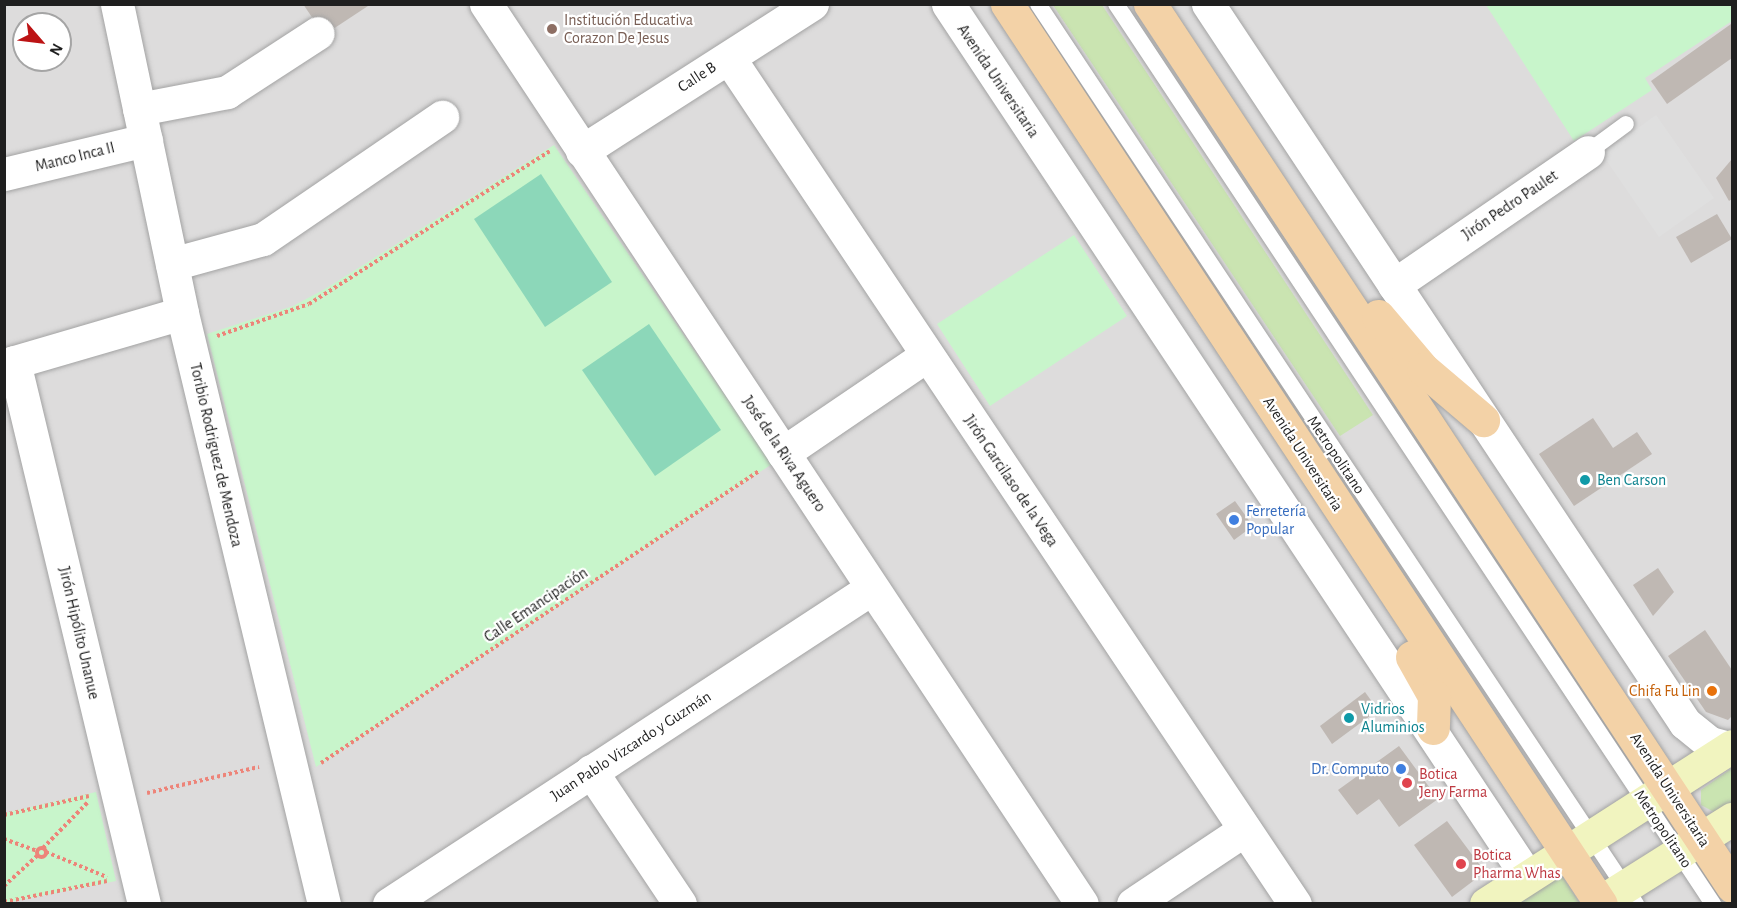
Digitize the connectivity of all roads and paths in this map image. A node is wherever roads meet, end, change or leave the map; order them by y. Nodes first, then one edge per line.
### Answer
1 (117, 4) edge
2 (486, 4) edge
3 (812, 4) edge
4 (948, 4) edge
5 (1007, 4) edge
6 (1038, 4) edge
7 (1116, 4) edge
8 (1150, 4) edge
9 (1208, 4) edge
10 (318, 33) dead end
11 (729, 58) junction
12 (442, 117) dead end
13 (1626, 124) dead end
14 (142, 125) junction
15 (567, 150) junction
16 (1588, 152) joint
17 (4, 174) edge
18 (171, 264) junction
19 (1334, 281) junction
20 (1394, 285) junction
21 (182, 313) junction
22 (213, 337) dead end
23 (927, 355) junction
24 (9, 363) edge
25 (1483, 420) junction
26 (776, 459) junction
27 (873, 588) junction
28 (1392, 589) junction
29 (1433, 728) junction
30 (1731, 747) edge
31 (302, 763) junction
32 (591, 771) junction
33 (1656, 794) junction
34 (119, 799) junction
35 (4, 815) edge
36 (1732, 819) edge
37 (1244, 830) junction
38 (4, 839) edge
39 (1578, 844) junction
40 (1690, 845) junction
41 (44, 850) junction
42 (37, 853) junction
43 (1527, 876) junction
44 (4, 886) edge
45 (1732, 886) edge
46 (1612, 900) edge
47 (4, 902) edge
48 (144, 903) edge
49 (324, 903) edge
50 (389, 903) edge
51 (680, 903) edge
52 (1082, 903) edge
53 (1133, 903) edge
54 (1295, 903) edge
55 (1486, 903) edge
56 (1713, 903) edge

1 - 14 street, Toribio Rodriguez de Mendoza
2 - 15 street, José de la Riva Aguero
3 - 11 street, Calle B
4 - 29 street, Avenida Universitaria
5 - 28 main road, Avenida Universitaria
6 - 39 lane, Metropolitano
7 - 33 lane, Metropolitano
8 - 19 main road, Avenida Universitaria
9 - 20 street
10 - 14 street, Manco Inca II
11 - 15 street, Calle B
11 - 23 street, Jirón Garcilaso de la Vega
12 - 18 street
13 - 16 lane, Jirón Pedro Paulet
14 - 17 street, Manco Inca II
14 - 18 street, Toribio Rodriguez de Mendoza
15 - 22 path
15 - 26 street, José de la Riva Aguero
16 - 20 street, Jirón Pedro Paulet
18 - 21 street, Toribio Rodriguez de Mendoza
19 - 25 main road
19 - 33 main road, Avenida Universitaria
20 - 25 street
21 - 24 street
21 - 31 street, Toribio Rodriguez de Mendoza
23 - 26 street
23 - 37 street, Jirón Garcilaso de la Vega
24 - 34 street, Jirón Hipólito Unanue
25 - 30 street
26 - 27 street, José de la Riva Aguero
26 - 31 path, Calle Emancipación
27 - 32 street, Juan Pablo Vizcardo y Guzmán
27 - 52 street, José de la Riva Aguero
28 - 29 main road
28 - 39 main road, Avenida Universitaria
29 - 43 street, Avenida Universitaria
30 - 33 main road
31 - 34 path
31 - 49 street, Toribio Rodriguez de Mendoza
32 - 50 street, Juan Pablo Vizcardo y Guzmán
32 - 51 street
33 - 39 main road
33 - 40 main road, Avenida Universitaria
34 - 48 street, Jirón Hipólito Unanue
35 - 41 path
36 - 40 main road
37 - 53 street
37 - 54 street, Jirón Garcilaso de la Vega
38 - 42 path
39 - 43 main road
39 - 46 main road, Avenida Universitaria
40 - 45 main road, Avenida Universitaria
40 - 46 main road
40 - 56 lane, Metropolitano
41 - 42 path
41 - 42 path
41 - 47 path
42 - 44 path
43 - 55 main road

